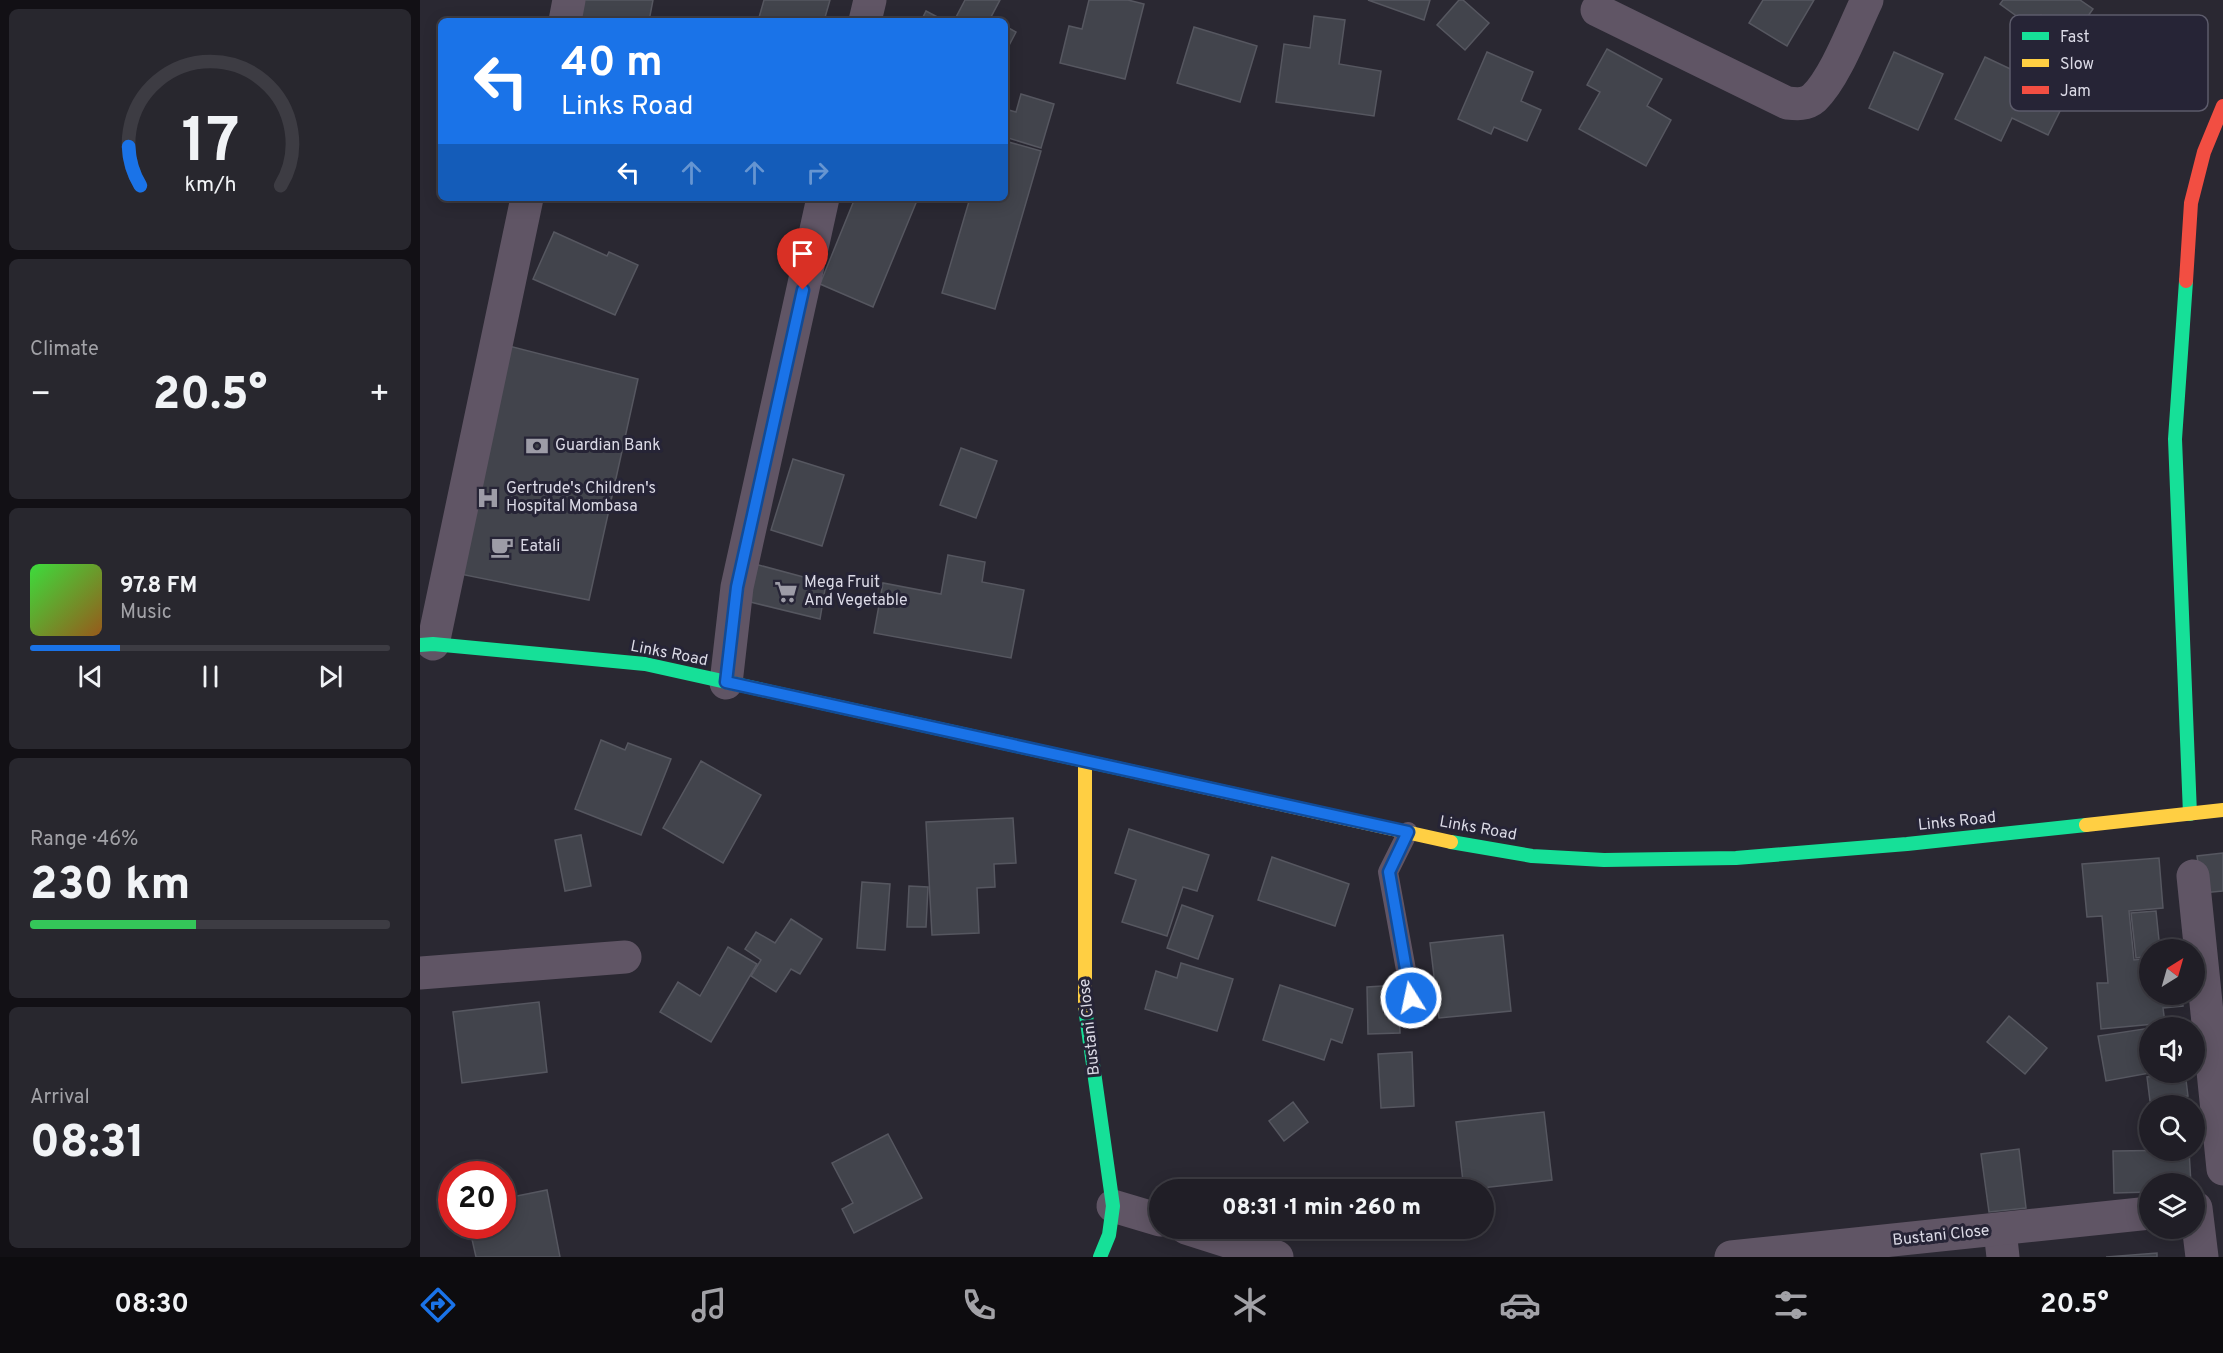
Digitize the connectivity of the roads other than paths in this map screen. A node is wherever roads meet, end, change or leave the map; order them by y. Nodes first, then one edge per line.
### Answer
1 (569, 0) edge
2 (870, 0) edge
3 (1867, 0) edge
4 (1597, 10) dead end
5 (566, 18) edge
6 (866, 18) edge
7 (2223, 106) edge
8 (526, 201) edge
9 (822, 201) edge
10 (427, 644) edge
11 (726, 682) junction
12 (1085, 762) junction
13 (2223, 810) edge
14 (2190, 814) junction
15 (1408, 832) junction
16 (2193, 876) dead end
17 (625, 957) dead end
18 (420, 974) edge
19 (1411, 998) dead end
20 (2223, 1169) edge
21 (1113, 1206) junction
22 (2139, 1215) edge
23 (1149, 1217) edge
24 (1221, 1239) edge
25 (2203, 1239) edge
26 (2002, 1243) edge
27 (1829, 1252) edge
28 (1100, 1257) edge
29 (1277, 1257) edge
30 (1731, 1257) edge
31 (2202, 1257) edge

1 - 5 street
2 - 6 street
3 - 4 street
7 - 14 main road
8 - 10 street
9 - 11 street
10 - 11 main road, Links Road
11 - 12 main road, Links Road
12 - 15 main road, Links Road
12 - 21 main road, Bustani Close
13 - 14 main road, Links Road
14 - 15 main road, Links Road
15 - 19 lane
16 - 20 street
17 - 18 street
21 - 23 street
21 - 28 main road, Bustani Close
22 - 26 street, Bustani Close
24 - 29 street
25 - 31 street
26 - 27 street, Bustani Close
27 - 30 street, Bustani Close

